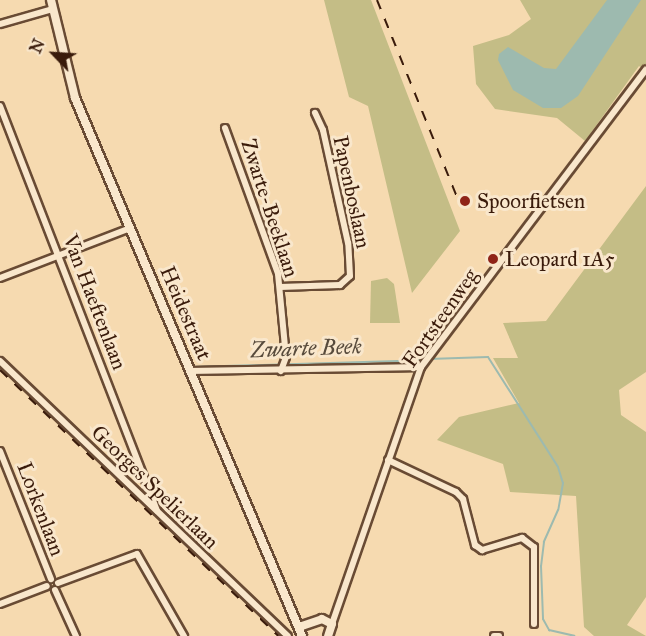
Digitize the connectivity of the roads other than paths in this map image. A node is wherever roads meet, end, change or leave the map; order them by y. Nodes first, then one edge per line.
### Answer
1 (51, 0) edge
2 (53, 9) junction
3 (0, 24) edge
4 (646, 69) edge
5 (0, 106) edge
6 (315, 113) dead end
7 (225, 128) dead end
8 (130, 228) junction
9 (59, 255) junction
10 (0, 279) edge
11 (280, 287) junction
12 (0, 361) edge
13 (421, 367) junction
14 (281, 370) junction
15 (192, 371) junction
16 (0, 451) edge
17 (388, 460) junction
18 (157, 512) junction
19 (51, 579) junction
20 (58, 583) junction
21 (47, 586) junction
22 (55, 590) junction
23 (0, 604) edge
24 (332, 624) junction
25 (534, 624) dead end
26 (299, 627) junction
27 (76, 636) edge
28 (184, 636) edge
29 (288, 636) edge
30 (302, 636) edge
31 (328, 636) edge
32 (494, 636) edge
33 (499, 636) edge

1 - 2 street, Heidestraat
2 - 3 street
2 - 8 street, Heidestraat
4 - 13 street, Fortsteenweg
5 - 9 street, Van Haeftenlaan
6 - 11 street, Papenboslaan
7 - 11 street, Zwarte-Beeklaan
8 - 9 street
8 - 15 street, Heidestraat
9 - 10 street
9 - 18 street, Van Haeftenlaan
11 - 14 street, Zwarte-Beeklaan
12 - 18 street, Georges Spelierlaan
13 - 14 street
13 - 17 street, Fortsteenweg
14 - 15 street
15 - 26 street, Heidestraat
16 - 19 street, Lorkenlaan
17 - 24 street, Fortsteenweg
17 - 25 street
18 - 29 street, Georges Spelierlaan
19 - 20 street
19 - 21 street
20 - 22 street
20 - 28 street
21 - 22 street
21 - 23 street
22 - 27 street
24 - 26 street
24 - 31 street, Fortsteenweg
26 - 30 street, Heidestraat
32 - 33 street

